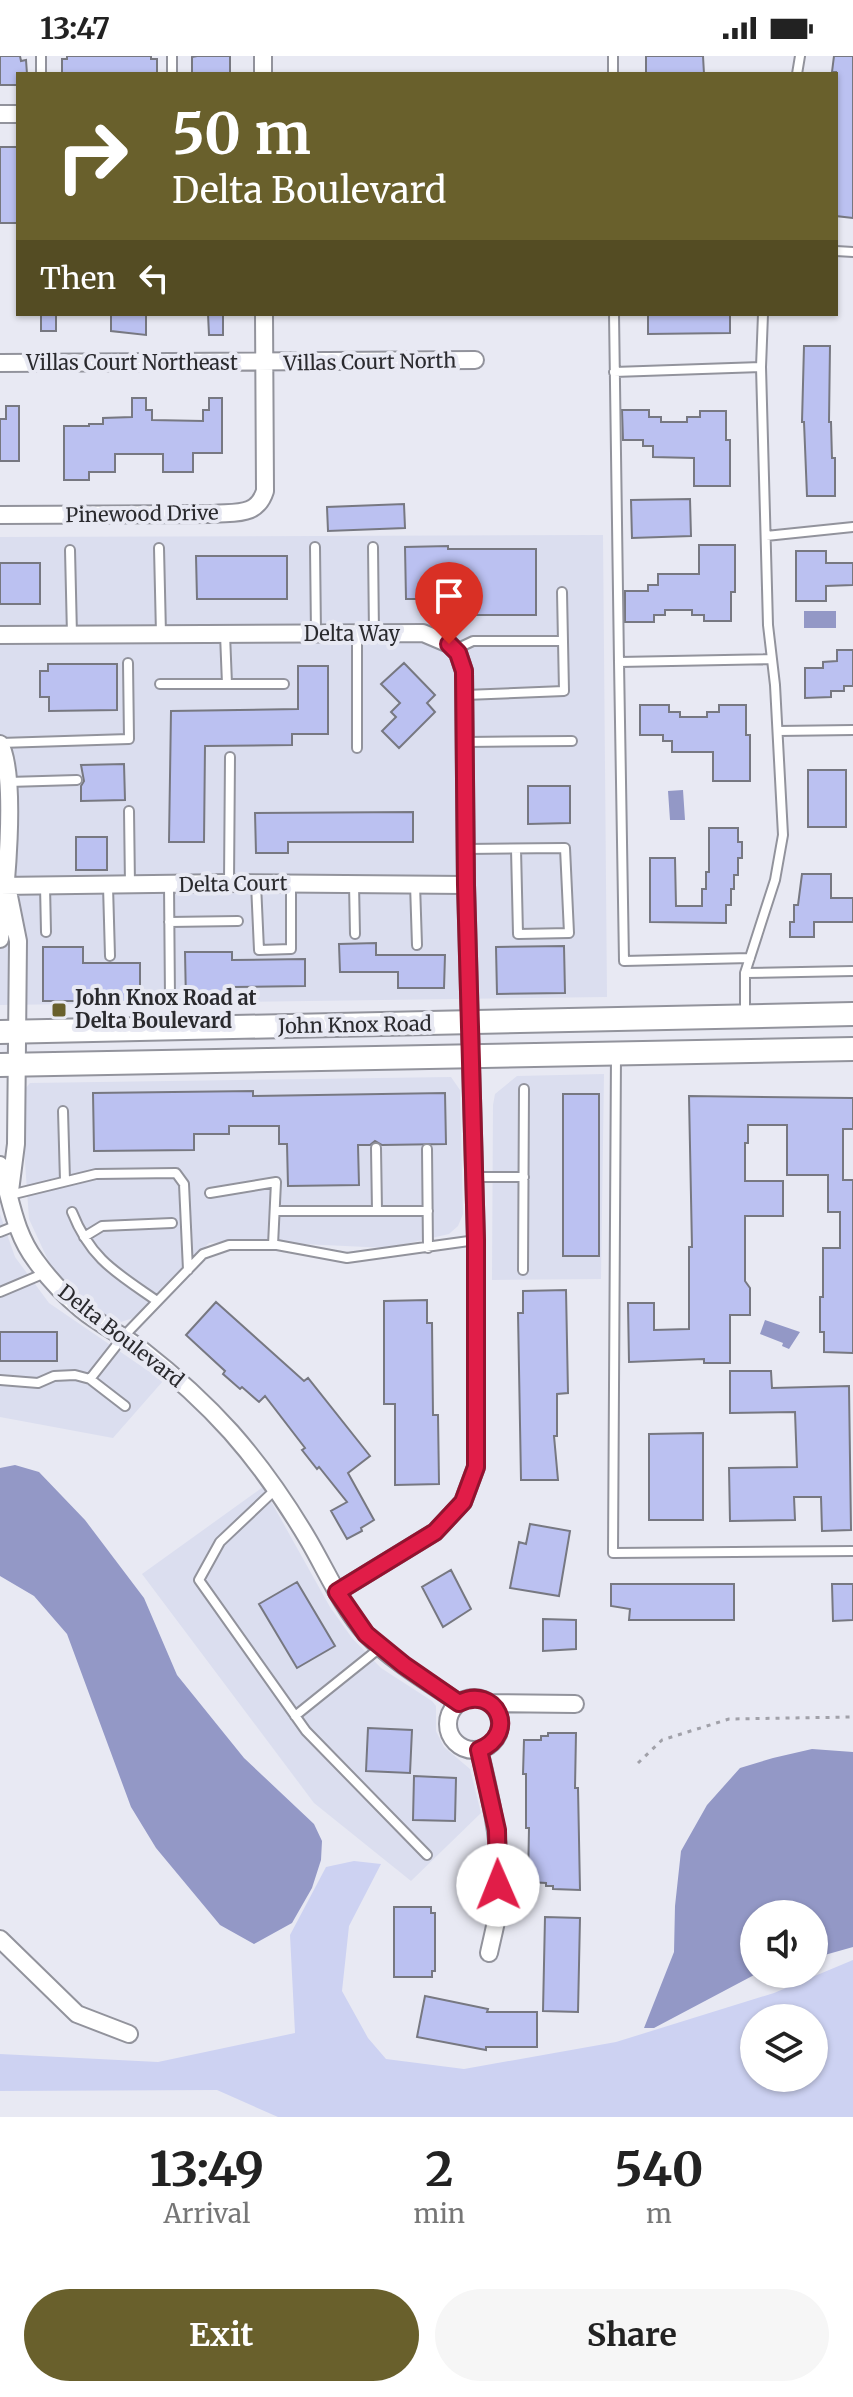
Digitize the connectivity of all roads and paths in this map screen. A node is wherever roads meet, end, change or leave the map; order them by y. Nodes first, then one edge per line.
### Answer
1 (264, 316) edge
2 (614, 316) edge
3 (763, 316) edge
4 (475, 360) dead end
5 (0, 363) edge
6 (264, 363) junction
7 (761, 367) junction
8 (614, 372) junction
9 (0, 515) edge
10 (853, 527) edge
11 (766, 536) junction
12 (315, 547) dead end
13 (373, 547) dead end
14 (159, 548) dead end
15 (70, 550) dead end
16 (562, 592) dead end
17 (161, 634) junction
18 (225, 634) junction
19 (316, 634) junction
20 (366, 634) junction
21 (0, 635) edge
22 (72, 635) junction
23 (563, 641) junction
24 (454, 650) junction
25 (772, 659) junction
26 (619, 662) junction
27 (128, 663) dead end
28 (160, 684) dead end
29 (227, 684) junction
30 (284, 684) dead end
31 (465, 695) junction
32 (853, 730) edge
33 (778, 731) junction
34 (572, 741) dead end
35 (466, 742) junction
36 (0, 743) edge
37 (357, 748) dead end
38 (230, 757) dead end
39 (3, 764) edge
40 (77, 780) dead end
41 (8, 782) junction
42 (129, 811) dead end
43 (466, 849) junction
44 (516, 849) junction
45 (229, 883) junction
46 (256, 883) junction
47 (291, 883) junction
48 (354, 884) junction
49 (415, 884) junction
50 (130, 885) junction
51 (169, 885) junction
52 (466, 885) junction
53 (3, 886) edge
54 (45, 886) junction
55 (108, 886) junction
56 (238, 921) dead end
57 (169, 922) junction
58 (46, 932) dead end
59 (355, 934) dead end
60 (0, 939) edge
61 (417, 945) dead end
62 (110, 956) dead end
63 (750, 958) junction
64 (853, 971) edge
65 (745, 973) junction
66 (170, 999) dead end
67 (853, 1014) edge
68 (745, 1017) junction
69 (470, 1024) junction
70 (9, 1032) edge
71 (853, 1049) edge
72 (616, 1054) junction
73 (472, 1056) junction
74 (8, 1064) edge
75 (524, 1089) dead end
76 (63, 1111) dead end
77 (376, 1148) dead end
78 (427, 1149) dead end
79 (0, 1165) edge
80 (474, 1177) junction
81 (524, 1177) junction
82 (65, 1181) junction
83 (210, 1193) dead end
84 (10, 1195) junction
85 (276, 1211) junction
86 (377, 1211) junction
87 (428, 1211) junction
88 (72, 1212) dead end
89 (172, 1223) dead end
90 (8, 1229) edge
91 (84, 1237) junction
92 (476, 1240) junction
93 (273, 1245) junction
94 (428, 1248) junction
95 (188, 1270) junction
96 (523, 1270) dead end
97 (45, 1273) junction
98 (0, 1292) edge
99 (157, 1301) junction
100 (123, 1337) junction
101 (90, 1379) junction
102 (0, 1380) edge
103 (125, 1406) dead end
104 (276, 1489) junction
105 (853, 1551) edge
106 (337, 1592) junction
107 (382, 1647) junction
108 (459, 1703) junction
109 (490, 1703) junction
110 (575, 1704) dead end
111 (295, 1716) junction
112 (853, 1717) edge
113 (479, 1750) junction
114 (638, 1763) dead end
115 (427, 1855) dead end
116 (0, 1939) edge
117 (489, 1953) dead end
118 (129, 2034) dead end

1 - 6 street
2 - 8 lane
3 - 7 lane
4 - 6 street, Villas Court North
5 - 6 street, Villas Court Northeast
6 - 9 street, Pinewood Drive
7 - 8 lane
7 - 11 lane
8 - 26 lane
10 - 11 lane
11 - 25 lane
12 - 19 lane
13 - 20 lane
14 - 17 lane
15 - 22 lane
16 - 23 lane
17 - 18 street, Delta Way
17 - 22 street, Delta Way
18 - 19 street, Delta Way
18 - 29 lane
19 - 20 street, Delta Way
20 - 24 street, Delta Way
20 - 37 lane
21 - 22 street, Delta Way
23 - 24 lane
23 - 31 lane
24 - 31 street
25 - 26 lane
25 - 33 lane
26 - 63 lane
27 - 36 lane
28 - 29 lane
29 - 30 lane
31 - 35 street
32 - 33 lane
33 - 63 lane
34 - 35 lane
35 - 43 street
36 - 39 street
38 - 45 lane
39 - 41 street
40 - 41 lane
41 - 53 street
42 - 50 lane
43 - 44 lane
43 - 52 street
44 - 44 lane
45 - 46 street, Delta Court
45 - 51 street, Delta Court
46 - 47 street, Delta Court
46 - 47 lane
47 - 48 street, Delta Court
48 - 49 street, Delta Court
48 - 59 lane
49 - 52 street, Delta Court
49 - 61 lane
50 - 51 street, Delta Court
50 - 55 street, Delta Court
51 - 57 lane
52 - 69 street
53 - 54 street, Delta Court
53 - 60 street
53 - 70 street
54 - 55 street, Delta Court
54 - 58 lane
55 - 62 lane
56 - 57 lane
57 - 66 lane
63 - 65 lane
64 - 65 lane
65 - 68 lane
67 - 68 main road, John Knox Road
68 - 69 main road, John Knox Road
69 - 70 main road, John Knox Road
69 - 73 street
70 - 74 street
71 - 72 main road, John Knox Road
72 - 73 main road, John Knox Road
72 - 105 lane
73 - 74 main road, John Knox Road
73 - 80 street
74 - 84 street
75 - 81 lane
76 - 82 lane
77 - 86 lane
78 - 87 lane
79 - 84 street, Delta Boulevard
80 - 81 lane
80 - 92 street
81 - 96 lane
82 - 84 lane
82 - 95 lane
83 - 85 lane
84 - 90 street, Delta Boulevard
85 - 86 lane
85 - 93 lane
86 - 87 lane
87 - 94 lane
88 - 91 lane
89 - 91 lane
90 - 97 street, Delta Boulevard
91 - 99 lane
92 - 94 lane
92 - 106 street
93 - 94 lane
93 - 95 lane
95 - 99 lane
97 - 98 lane
97 - 100 street, Delta Boulevard
99 - 100 lane
100 - 101 lane
100 - 104 street, Delta Boulevard
101 - 102 lane
101 - 103 lane
104 - 106 street, Delta Boulevard
104 - 111 lane
106 - 107 street, Delta Boulevard
107 - 108 street, Delta Boulevard
107 - 111 lane
108 - 109 street
108 - 113 street
109 - 110 street
109 - 113 street
111 - 115 lane
112 - 114 path
113 - 117 street
116 - 118 street

